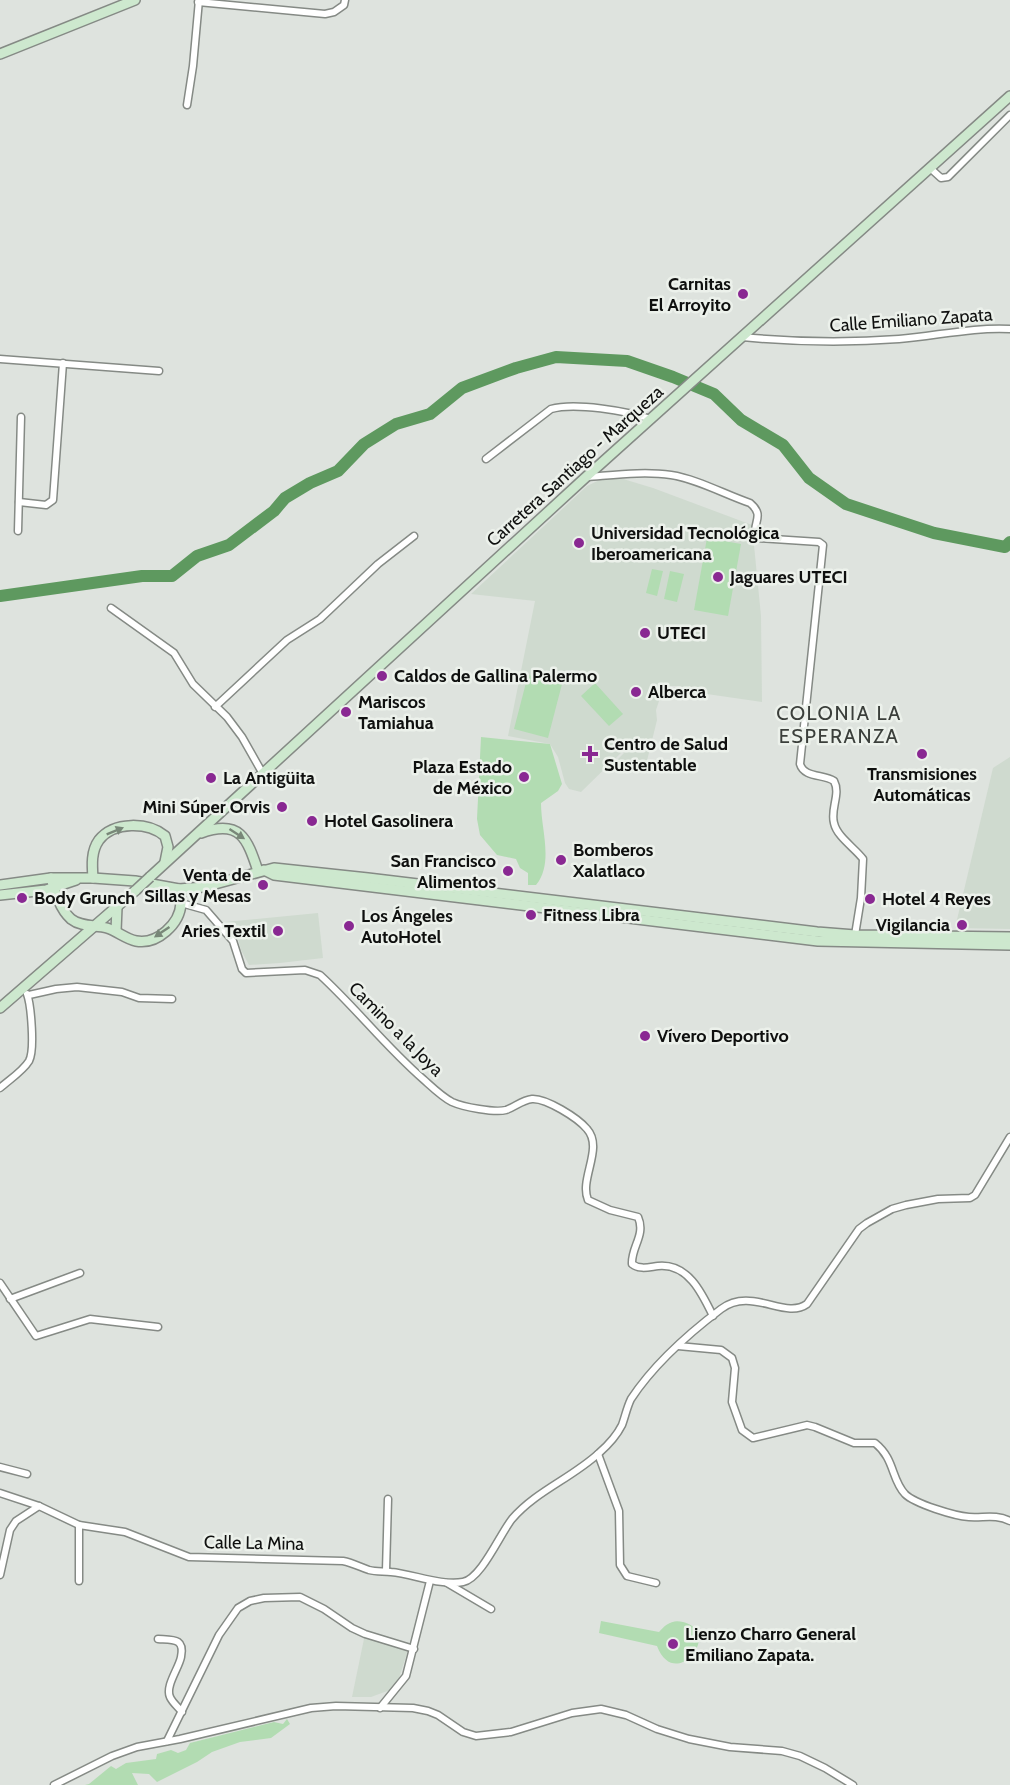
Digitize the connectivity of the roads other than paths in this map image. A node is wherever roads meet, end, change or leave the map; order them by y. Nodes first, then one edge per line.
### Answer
1 (135, 0) edge
2 (345, 0) edge
3 (199, 1) edge
4 (0, 54) edge
5 (1010, 96) edge
6 (187, 105) dead end
7 (1010, 115) edge
8 (930, 168) junction
9 (1010, 329) edge
10 (742, 338) junction
11 (0, 359) edge
12 (63, 363) junction
13 (159, 370) dead end
14 (21, 417) dead end
15 (652, 419) junction
16 (486, 459) dead end
17 (586, 477) junction
18 (19, 502) junction
19 (18, 531) dead end
20 (414, 536) dead end
21 (111, 608) dead end
22 (215, 707) junction
23 (263, 774) junction
24 (196, 835) junction
25 (165, 863) junction
26 (261, 871) junction
27 (51, 878) junction
28 (79, 878) junction
29 (93, 878) junction
30 (0, 885) edge
31 (54, 888) junction
32 (179, 889) junction
33 (0, 896) edge
34 (181, 903) junction
35 (117, 907) junction
36 (92, 927) junction
37 (116, 931) junction
38 (855, 935) junction
39 (1010, 937) edge
40 (1010, 945) edge
41 (25, 992) junction
42 (172, 999) dead end
43 (0, 1008) edge
44 (0, 1088) edge
45 (1010, 1137) edge
46 (80, 1273) dead end
47 (0, 1283) edge
48 (10, 1299) junction
49 (713, 1316) junction
50 (158, 1326) dead end
51 (678, 1346) junction
52 (598, 1454) junction
53 (0, 1467) edge
54 (27, 1474) dead end
55 (0, 1493) edge
56 (388, 1499) dead end
57 (39, 1506) junction
58 (1010, 1521) edge
59 (79, 1525) junction
60 (387, 1572) junction
61 (0, 1575) edge
62 (79, 1581) dead end
63 (430, 1581) junction
64 (444, 1581) junction
65 (656, 1583) dead end
66 (491, 1609) dead end
67 (158, 1639) dead end
68 (414, 1649) junction
69 (380, 1708) junction
70 (182, 1712) junction
71 (167, 1741) junction
72 (54, 1785) edge
73 (854, 1785) edge

1 - 4 main road
2 - 3 street
3 - 6 street
5 - 8 main road, Carretera Santiago - Marqueza
7 - 8 street
8 - 10 main road, Carretera Santiago - Marqueza
9 - 10 street, Calle Emiliano Zapata
10 - 15 main road, Carretera Santiago - Marqueza
11 - 12 street
12 - 13 street
12 - 18 street
14 - 18 street
15 - 16 street
15 - 17 main road, Carretera Santiago - Marqueza
17 - 23 main road, Carretera Santiago - Marqueza
17 - 38 street
18 - 19 street
20 - 22 street
21 - 22 street
22 - 23 street
23 - 24 main road, Carretera Santiago - Marqueza
24 - 25 main road, Carretera Santiago - Marqueza
24 -> 26 main road
29 -> 25 main road
25 - 35 main road, Carretera Santiago - Marqueza, bridge
26 - 32 main road
26 - 38 main road
26 - 40 main road
27 - 28 main road
27 - 30 main road
27 - 31 main road
28 - 29 main road
28 - 31 main road
29 - 32 main road
31 - 33 main road
31 - 36 main road
32 - 34 main road
34 -> 37 main road
34 - 49 street, Camino a la Joya
35 - 36 main road, Carretera Santiago - Marqueza
35 - 37 main road
36 - 37 main road
36 - 41 main road, Carretera Santiago - Marqueza
38 - 39 main road
41 - 42 street
41 - 43 main road, Carretera Santiago - Marqueza
41 - 44 street
45 - 49 street
46 - 48 street
47 - 48 street
48 - 50 street
49 - 51 street
51 - 52 street
51 - 58 street
52 - 64 street, Calle La Mina
52 - 65 street
53 - 54 street
55 - 57 street, Calle La Mina
56 - 60 street
57 - 59 street, Calle La Mina
57 - 61 street
59 - 60 street, Calle La Mina
59 - 62 street
60 - 63 street, Calle La Mina
63 - 64 street, Calle La Mina
63 - 68 street
64 - 66 street
67 - 70 street
68 - 69 street
68 - 70 street
69 - 71 street
69 - 73 street
70 - 71 street
71 - 72 street

